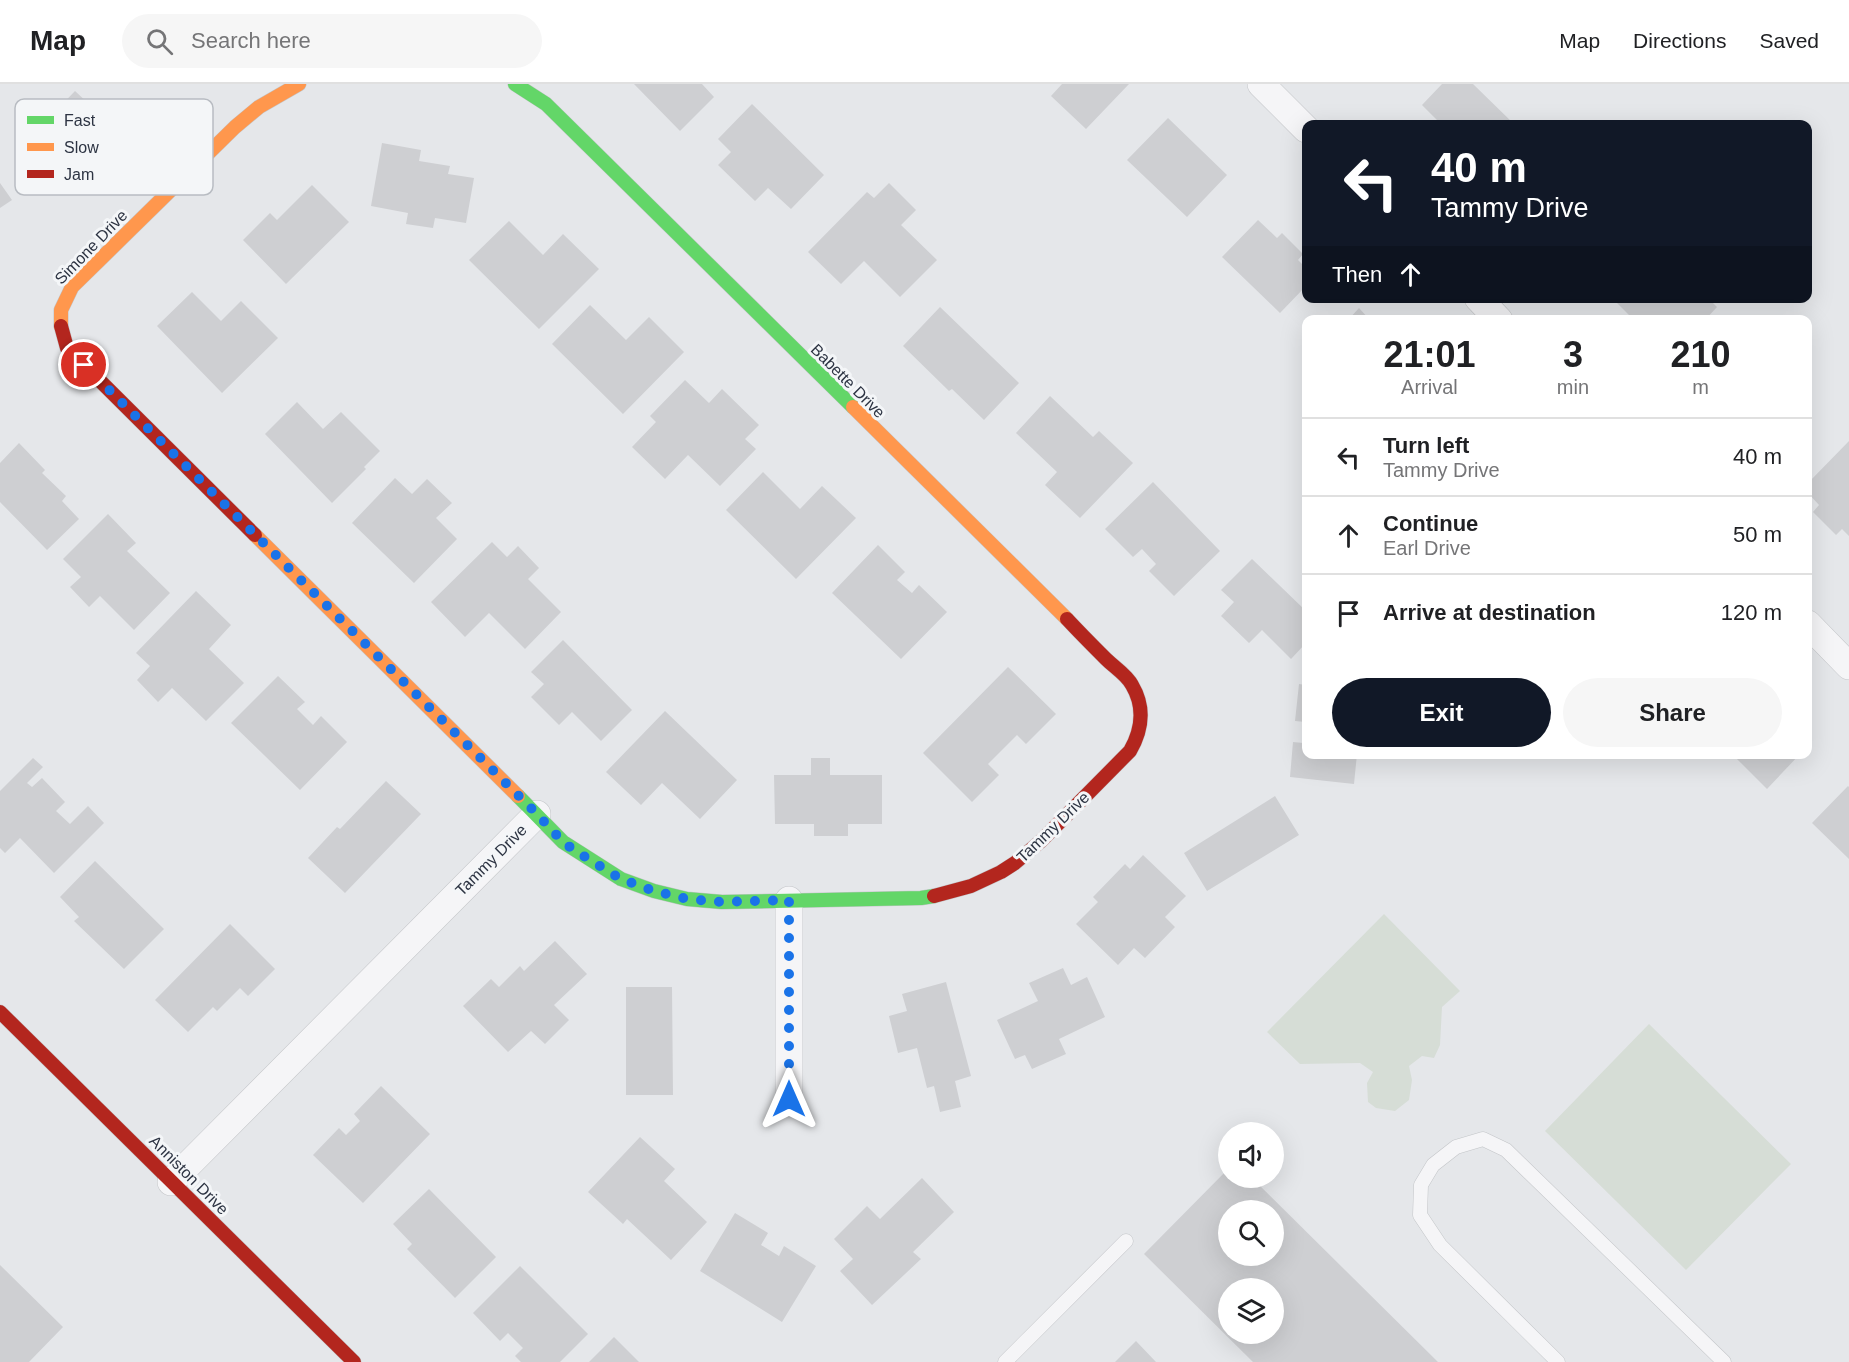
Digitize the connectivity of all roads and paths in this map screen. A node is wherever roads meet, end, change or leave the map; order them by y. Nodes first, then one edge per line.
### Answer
1 (299, 84) edge
2 (515, 84) edge
3 (1262, 84) edge
4 (1302, 125) edge
5 (213, 149) edge
6 (166, 195) edge
7 (1483, 303) edge
8 (1494, 315) edge
9 (1812, 628) edge
10 (1849, 666) edge
11 (1142, 714) joint
12 (537, 814) junction
13 (789, 900) junction
14 (0, 1012) edge
15 (789, 1099) dead end
16 (171, 1182) junction
17 (1126, 1241) dead end
18 (354, 1362) edge
19 (1005, 1362) edge
20 (1558, 1362) edge
21 (1724, 1362) edge

1 - 5 street, Simone Drive
2 - 11 street, Babette Drive
3 - 4 street
6 - 12 street, Simone Drive
7 - 8 street
9 - 10 street
11 - 13 street, Tammy Drive
12 - 13 street, Tammy Drive
12 - 16 street, Tammy Drive
13 - 15 street
14 - 16 street, Anniston Drive
16 - 18 street, Anniston Drive
17 - 19 lane
20 - 21 lane

